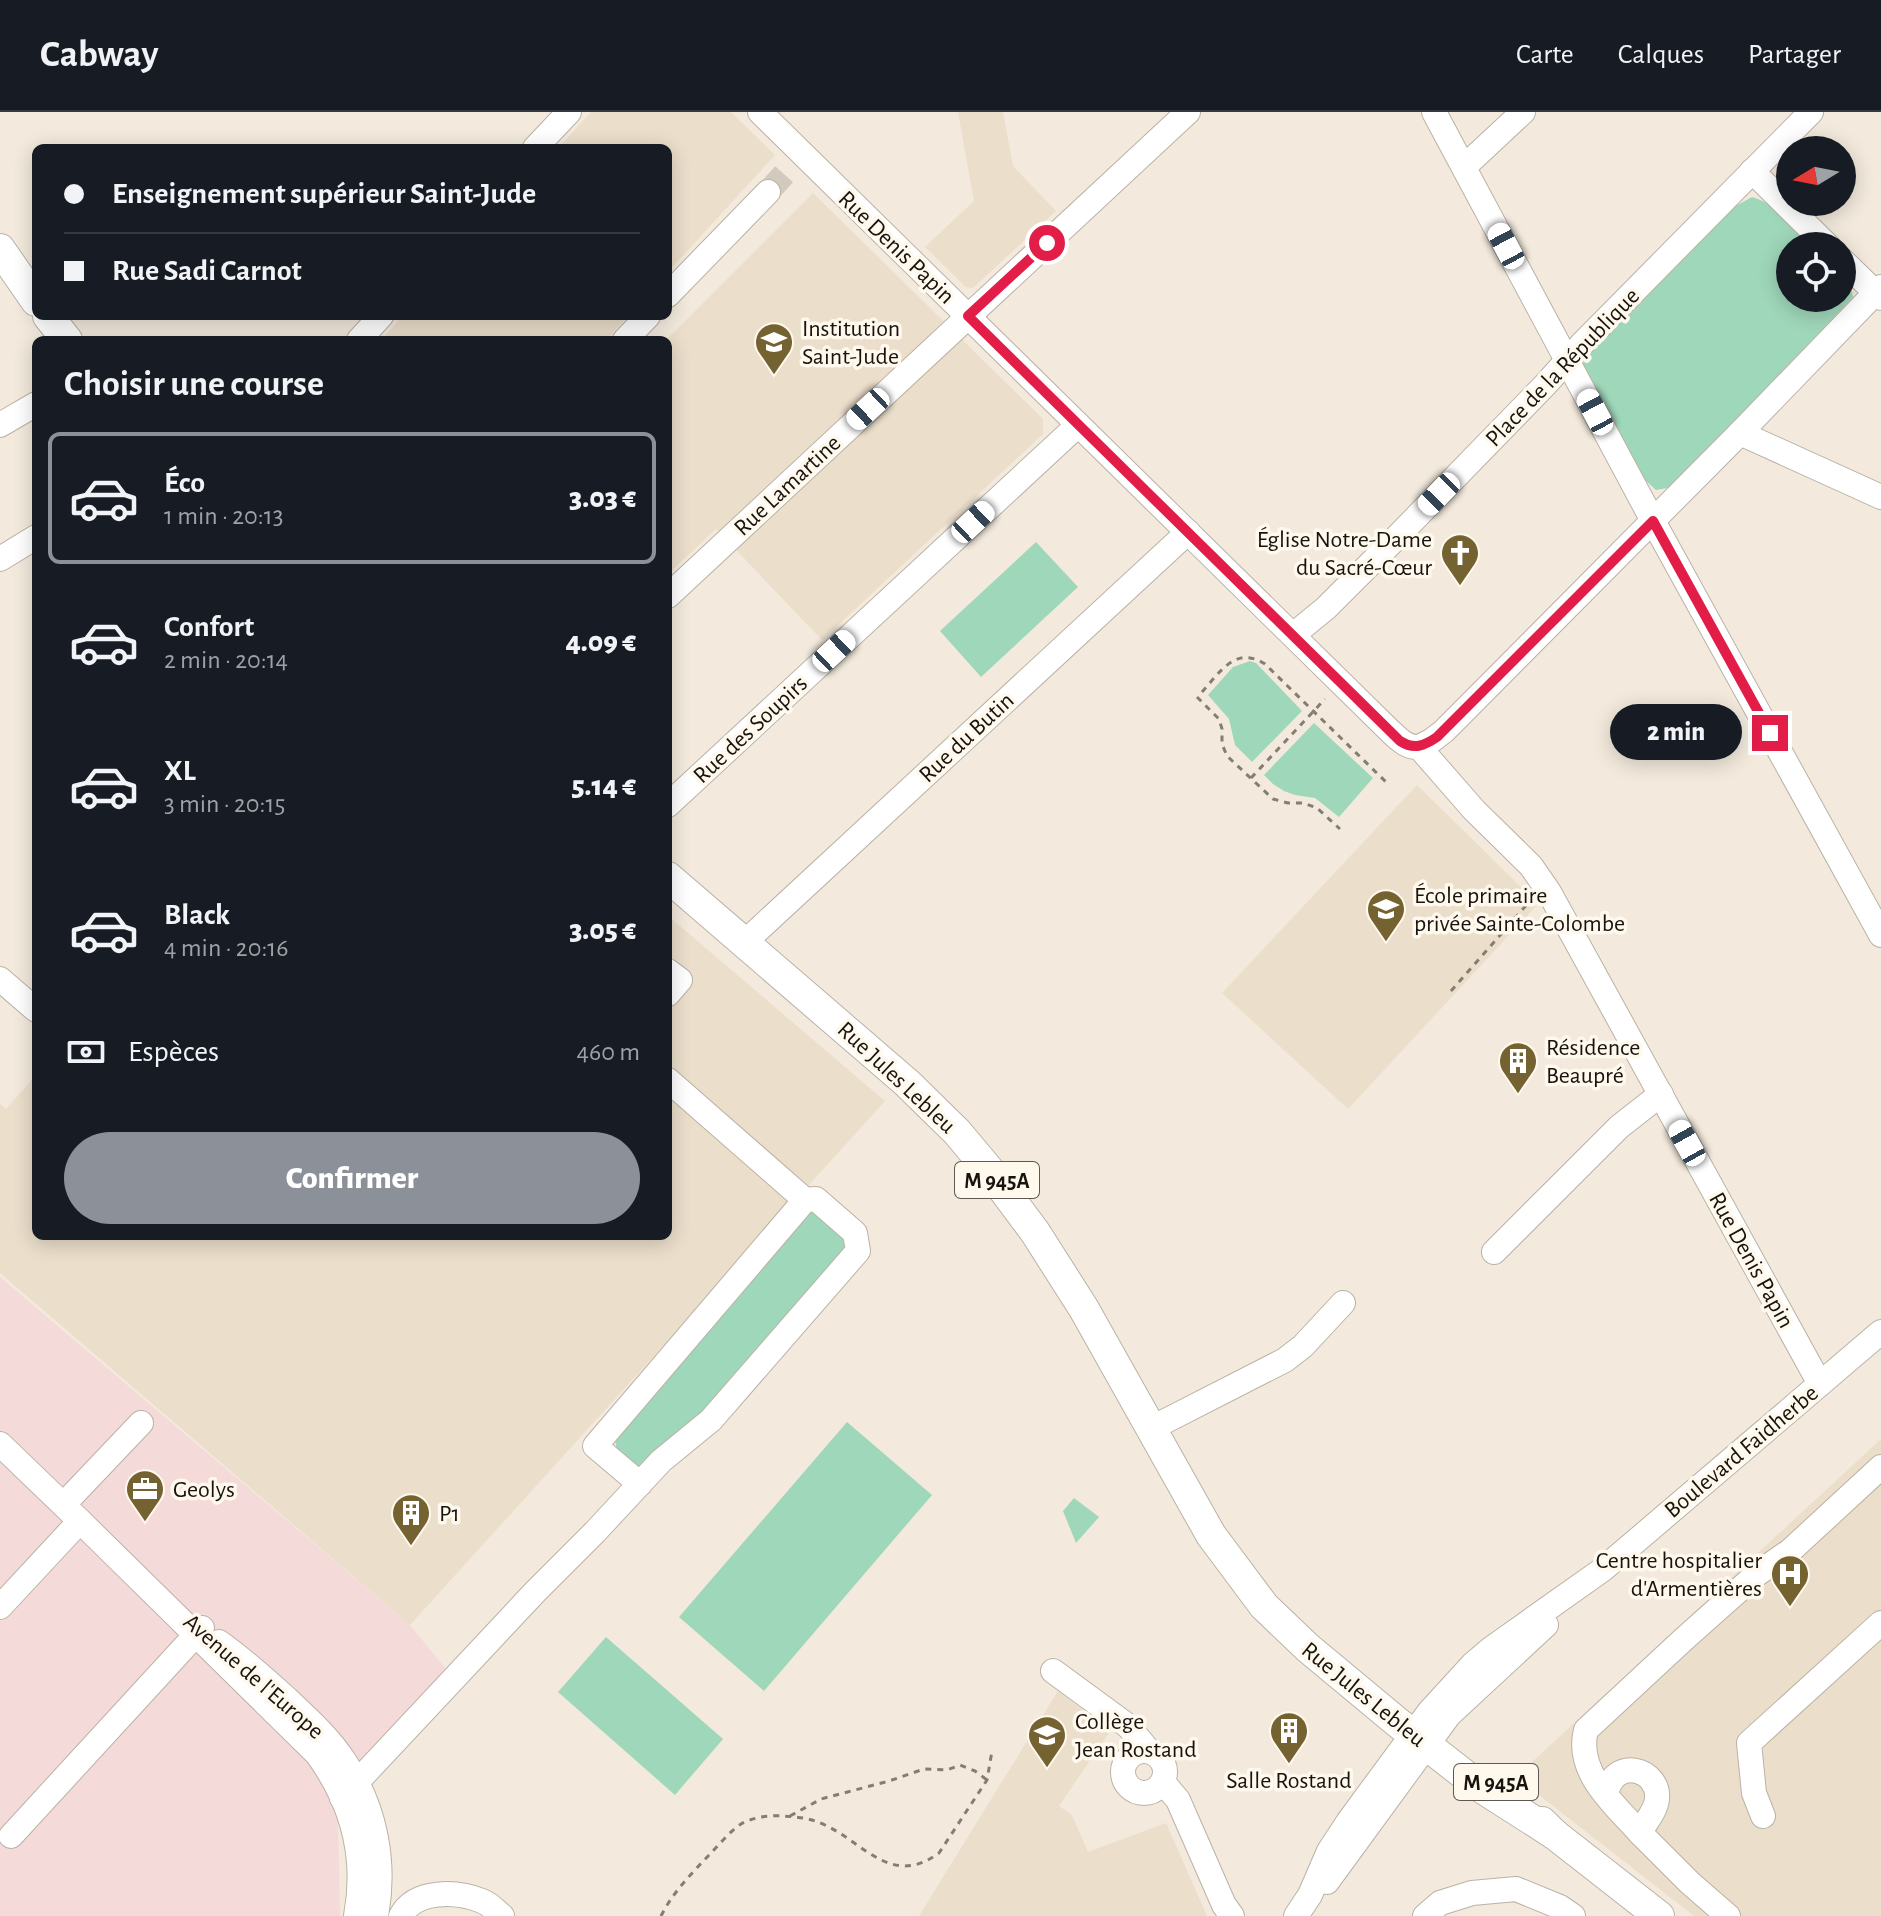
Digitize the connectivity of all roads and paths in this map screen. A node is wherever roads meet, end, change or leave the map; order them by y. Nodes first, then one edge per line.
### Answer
1 (569, 112) edge
2 (760, 112) edge
3 (1188, 112) edge
4 (1434, 112) edge
5 (1523, 112) edge
6 (1811, 112) edge
7 (539, 144) edge
8 (1464, 167) junction
9 (1752, 171) junction
10 (768, 192) tunnel mouth
11 (1814, 232) edge
12 (0, 249) edge
13 (1856, 272) edge
14 (672, 291) edge
15 (1879, 293) edge
16 (32, 295) edge
17 (968, 316) junction
18 (51, 320) edge
19 (377, 320) edge
20 (644, 320) edge
21 (64, 336) edge
22 (363, 336) edge
23 (629, 336) edge
24 (1567, 359) junction
25 (32, 406) edge
26 (0, 425) edge
27 (1078, 425) junction
28 (1740, 433) junction
29 (1881, 497) edge
30 (1653, 521) junction
31 (1188, 532) junction
32 (32, 539) edge
33 (0, 559) edge
34 (672, 592) edge
35 (1293, 635) junction
36 (1341, 682) junction
37 (1202, 692) dead end
38 (1197, 697) dead end
39 (1313, 711) junction
40 (1419, 747) junction
41 (1251, 778) junction
42 (1386, 782) dead end
43 (672, 801) edge
44 (1340, 829) dead end
45 (672, 880) edge
46 (1545, 884) junction
47 (1881, 935) edge
48 (745, 942) junction
49 (672, 974) edge
50 (0, 979) edge
51 (672, 989) edge
52 (1451, 991) dead end
53 (32, 1007) edge
54 (672, 1084) edge
55 (1661, 1094) junction
56 (805, 1200) junction
57 (1494, 1252) dead end
58 (1343, 1303) dead end
59 (1881, 1332) edge
60 (1820, 1384) junction
61 (141, 1423) dead end
62 (1150, 1429) junction
63 (0, 1444) edge
64 (1881, 1467) edge
65 (640, 1484) junction
66 (72, 1512) junction
67 (5, 1591) edge
68 (1881, 1623) edge
69 (199, 1632) junction
70 (1053, 1671) dead end
71 (1425, 1733) junction
72 (992, 1751) dead end
73 (1149, 1751) junction
74 (987, 1780) junction
75 (1163, 1782) junction
76 (350, 1790) junction
77 (1606, 1795) junction
78 (790, 1816) junction
79 (1763, 1816) dead end
80 (1640, 1833) junction
81 (11, 1836) dead end
82 (1298, 1913) edge
83 (1653, 1914) edge
84 (363, 1915) edge
85 (401, 1916) edge
86 (502, 1916) edge
87 (661, 1916) edge
88 (1232, 1916) edge
89 (1425, 1916) edge
90 (1573, 1916) edge
91 (1728, 1916) edge

1 - 7 street
2 - 17 street, Rue Denis Papin
3 - 17 street, Rue Lamartine
4 - 8 street
5 - 8 street
6 - 9 street, Place de la République
8 - 24 street
9 - 11 street
9 - 24 street, Place de la République
10 - 14 street
12 - 16 main road
13 - 15 street
15 - 28 street
17 - 27 street, Rue Denis Papin
17 - 34 street, Rue Lamartine
18 - 21 main road
19 - 22 street
20 - 23 street
24 - 30 street
24 - 35 street, Place de la République
25 - 26 street
27 - 31 street, Rue Denis Papin
27 - 43 street, Rue des Soupirs
28 - 29 street
28 - 30 street
30 - 40 street
30 - 47 street
31 - 35 street, Rue Denis Papin
31 - 48 street, Rue du Butin
32 - 33 street
35 - 36 street, Rue Denis Papin
36 - 39 path
36 - 40 street, Rue Denis Papin
37 - 39 path
38 - 41 path
39 - 41 path
39 - 42 path
40 - 46 street, Rue Denis Papin
41 - 44 path
45 - 48 main road, Rue Jules Lebleu / M 945A
46 - 52 path
46 - 55 street, Rue Denis Papin
48 - 62 main road, Rue Jules Lebleu / M 945A
49 - 51 street
50 - 53 street
54 - 56 street
55 - 57 street
55 - 60 street, Rue Denis Papin
56 - 65 street
56 - 65 street
58 - 62 street
59 - 60 street, Boulevard Faidherbe
60 - 71 street, Boulevard Faidherbe
61 - 66 street
62 - 71 main road, Rue Jules Lebleu / M 945A
63 - 66 street, Avenue de l'Europe
64 - 77 street
65 - 76 street
66 - 67 street
66 - 69 street, Avenue de l'Europe
68 - 79 street
69 - 76 street, Avenue de l'Europe
69 - 81 street
70 - 73 street
71 - 82 street, Boulevard Faidherbe
71 - 83 main road, Rue Jules Lebleu / M 945A
72 - 74 path
73 - 75 street
73 - 75 street
74 - 78 path
74 - 78 path
75 - 88 street
76 - 84 street, Avenue de l'Europe
77 - 80 street
77 - 80 street
78 - 87 path
80 - 91 street
85 - 86 street
89 - 90 street

